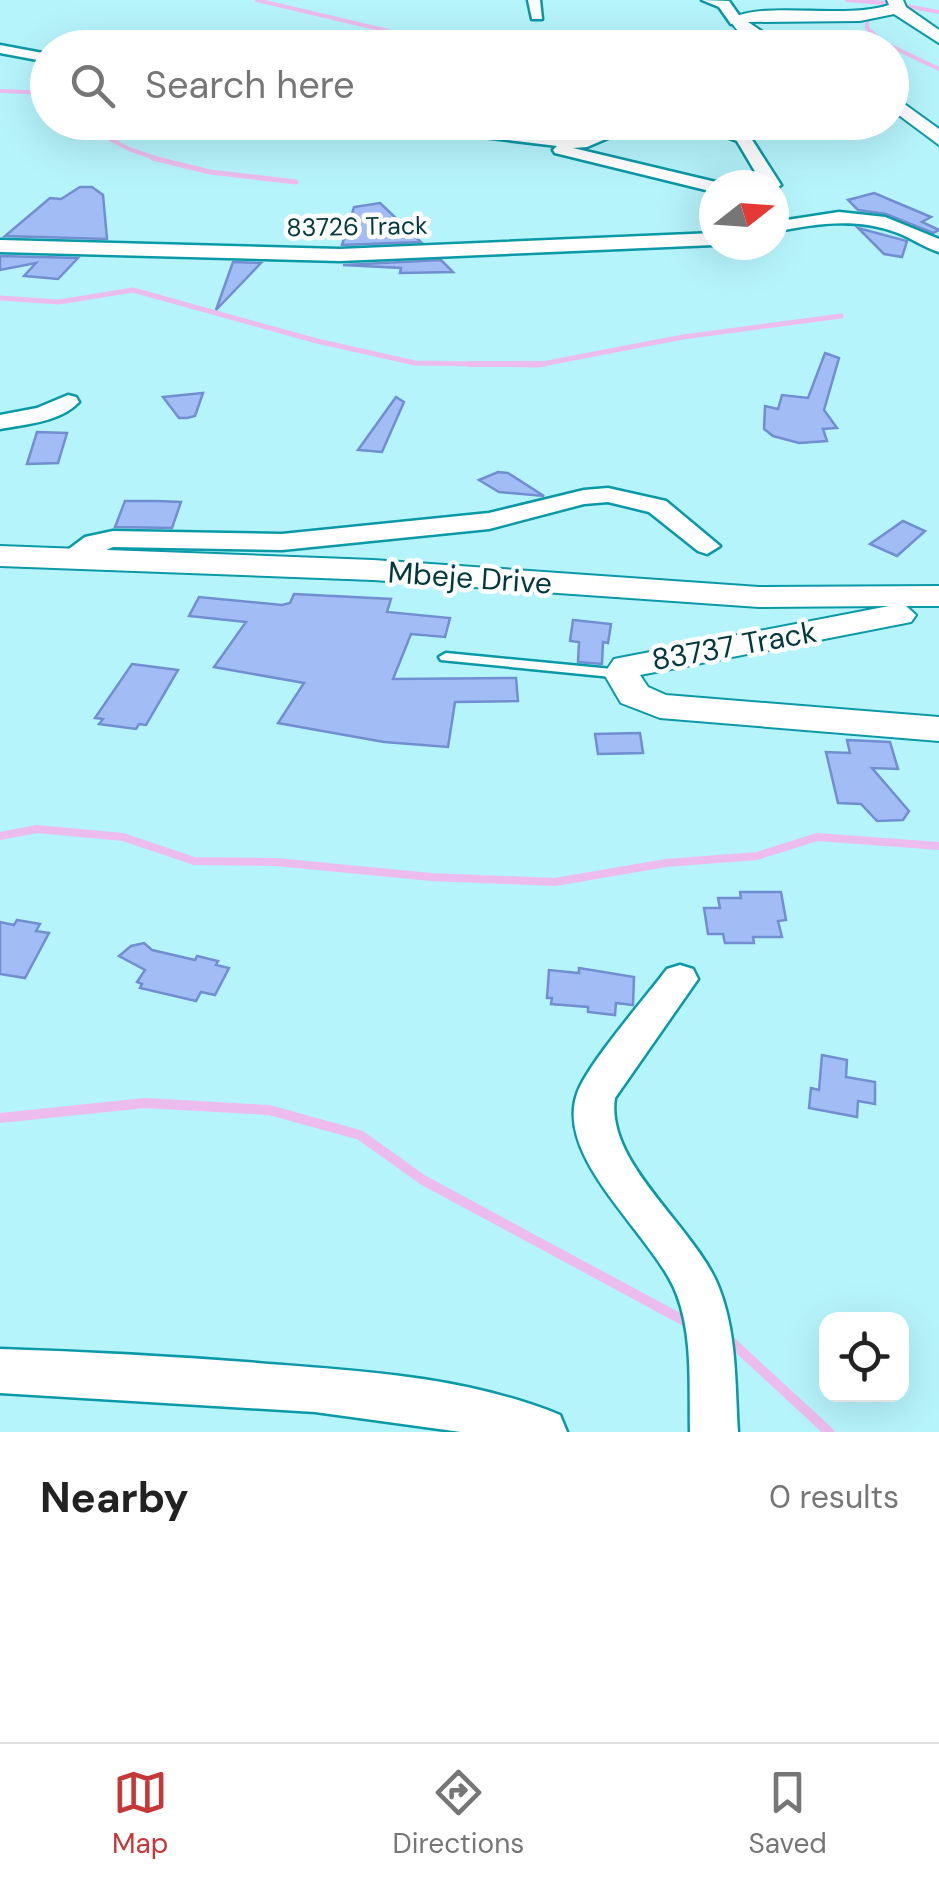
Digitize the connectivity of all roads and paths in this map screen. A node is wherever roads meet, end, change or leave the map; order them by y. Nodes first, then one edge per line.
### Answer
1 (534, 0) edge
2 (708, 0) edge
3 (895, 4) edge
4 (538, 16) dead end
5 (736, 21) junction
6 (750, 30) edge
7 (939, 38) edge
8 (0, 49) edge
9 (30, 55) edge
10 (909, 115) edge
11 (939, 139) edge
12 (533, 140) edge
13 (540, 140) edge
14 (589, 140) edge
15 (745, 140) edge
16 (768, 170) edge
17 (699, 184) edge
18 (789, 198) edge
19 (850, 214) junction
20 (789, 224) edge
21 (699, 240) edge
22 (0, 246) edge
23 (939, 246) edge
24 (68, 402) dead end
25 (0, 422) edge
26 (706, 546) dead end
27 (0, 556) edge
28 (70, 558) junction
29 (939, 599) edge
30 (446, 657) dead end
31 (622, 674) junction
32 (939, 729) edge
33 (680, 979) dead end
34 (0, 1372) edge
35 (543, 1432) edge
36 (714, 1432) edge

1 - 4 street
2 - 5 street
3 - 5 street
3 - 7 street
5 - 6 street
8 - 9 street
10 - 11 street
12 - 17 street
13 - 14 street
15 - 16 street
18 - 19 street
19 - 20 street
19 - 23 street
21 - 22 street, 83726 Track
24 - 25 street
26 - 28 street
27 - 28 street, Mbeje Drive
28 - 29 street, Mbeje Drive
29 - 31 street, 83737 Track
30 - 31 lane
31 - 32 street, 83737 Track
33 - 36 street
34 - 35 street

